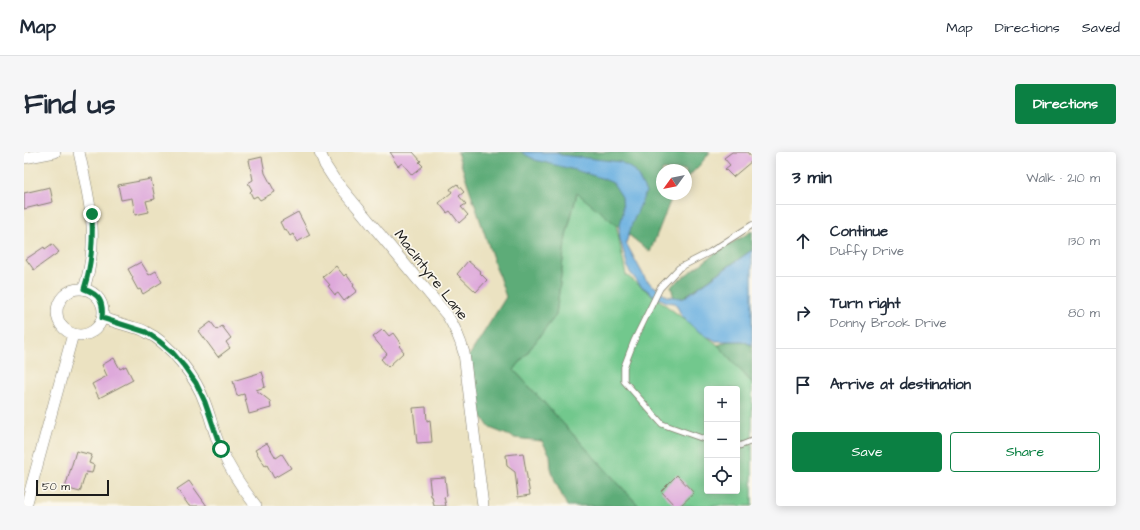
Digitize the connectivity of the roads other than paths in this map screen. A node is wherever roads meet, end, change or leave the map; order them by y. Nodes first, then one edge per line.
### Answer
1 (55, 152) edge
2 (79, 152) edge
3 (320, 152) edge
4 (24, 158) edge
5 (752, 225) edge
6 (84, 289) junction
7 (102, 318) junction
8 (72, 334) junction
9 (704, 439) edge
10 (752, 441) edge
11 (740, 446) edge
12 (26, 506) edge
13 (256, 506) edge
14 (483, 506) edge

1 - 4 street
2 - 6 street
3 - 14 street, MacIntyre Lane
5 - 9 lane
6 - 7 street
6 - 8 street
7 - 8 street
7 - 13 street
8 - 12 street
10 - 11 lane

